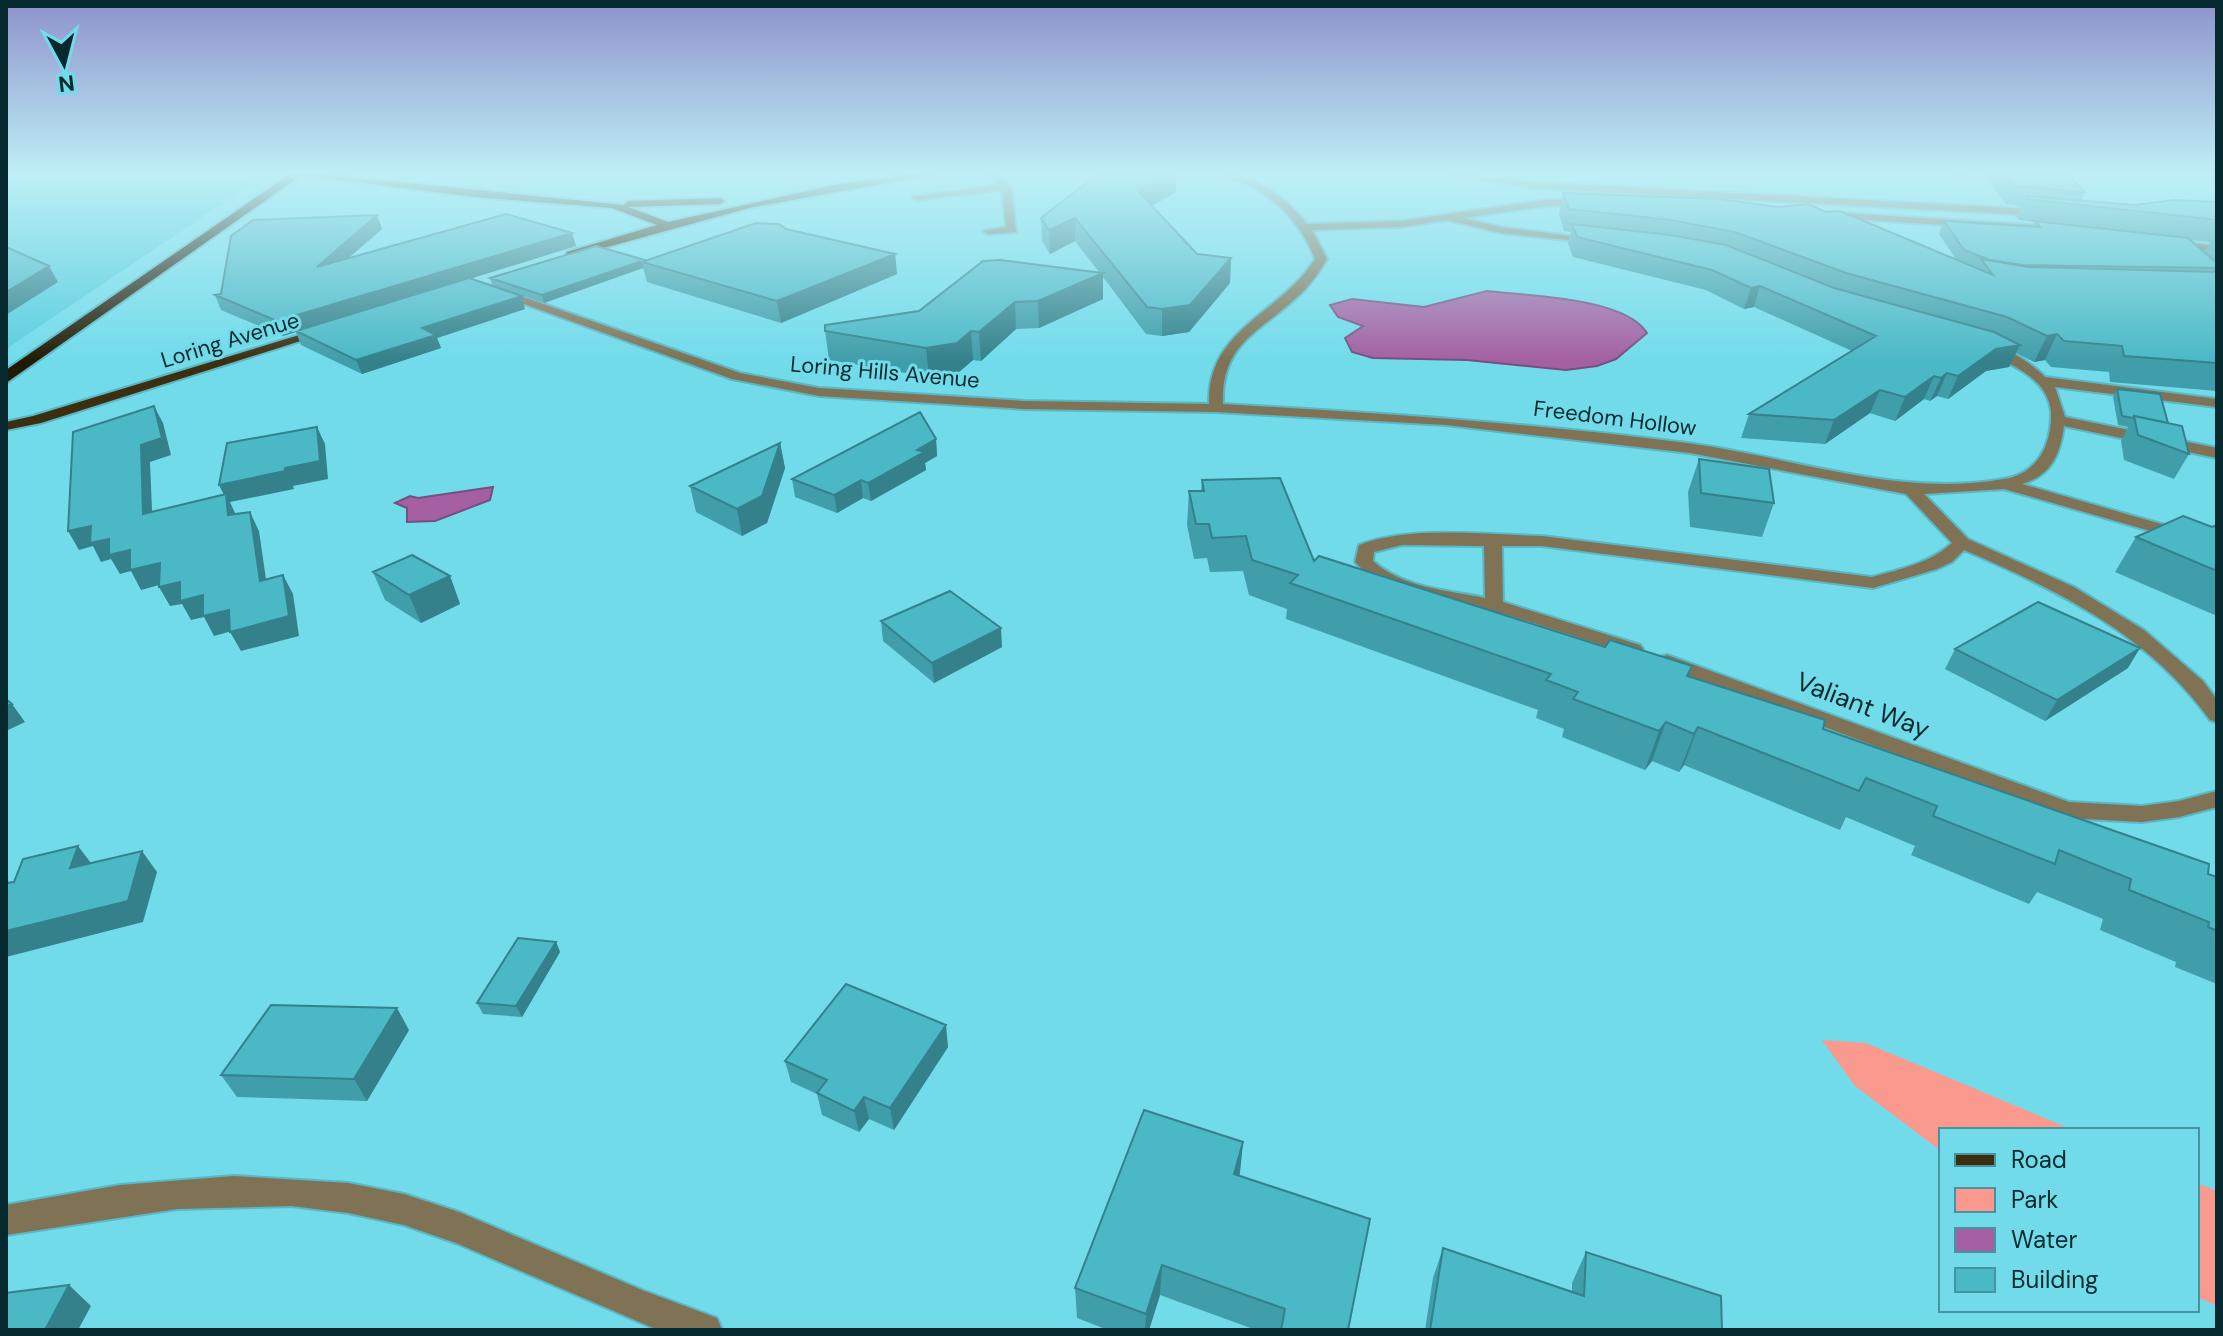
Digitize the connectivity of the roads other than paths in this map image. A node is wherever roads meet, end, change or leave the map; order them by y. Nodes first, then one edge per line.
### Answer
1 (208, 236) edge
2 (629, 236) edge
3 (1309, 236) edge
4 (1559, 236) edge
5 (2154, 241) edge
6 (1611, 242) edge
7 (2185, 245) junction
8 (2217, 249) edge
9 (563, 257) edge
10 (2202, 265) edge
11 (485, 289) edge
12 (344, 325) edge
13 (1978, 345) edge
14 (9, 374) edge
15 (2044, 381) junction
16 (2217, 403) edge
17 (1216, 408) junction
18 (2058, 420) junction
19 (6, 426) edge
20 (2217, 453) edge
21 (2005, 484) junction
22 (1911, 490) junction
23 (1493, 539) junction
24 (1962, 543) junction
25 (2217, 545) edge
26 (1494, 605) junction
27 (2217, 715) edge
28 (2217, 799) edge
29 (6, 1220) edge
30 (705, 1330) edge

1 - 14 highway
2 - 9 main road
3 - 17 street
4 - 6 street
5 - 7 street
7 - 8 street
7 - 10 street
11 - 17 street, Loring Hills Avenue
12 - 19 main road, Loring Avenue
13 - 15 street
15 - 16 street
15 - 18 street
17 - 22 street, Freedom Hollow
18 - 20 street
18 - 21 street, Freedom Hollow
21 - 22 street, Freedom Hollow
21 - 25 street, Freedom Hollow
22 - 24 street
23 - 24 street, Valiant Way
23 - 26 street
23 - 26 street, Valiant Way
24 - 27 street
26 - 28 street, Valiant Way
29 - 30 street

